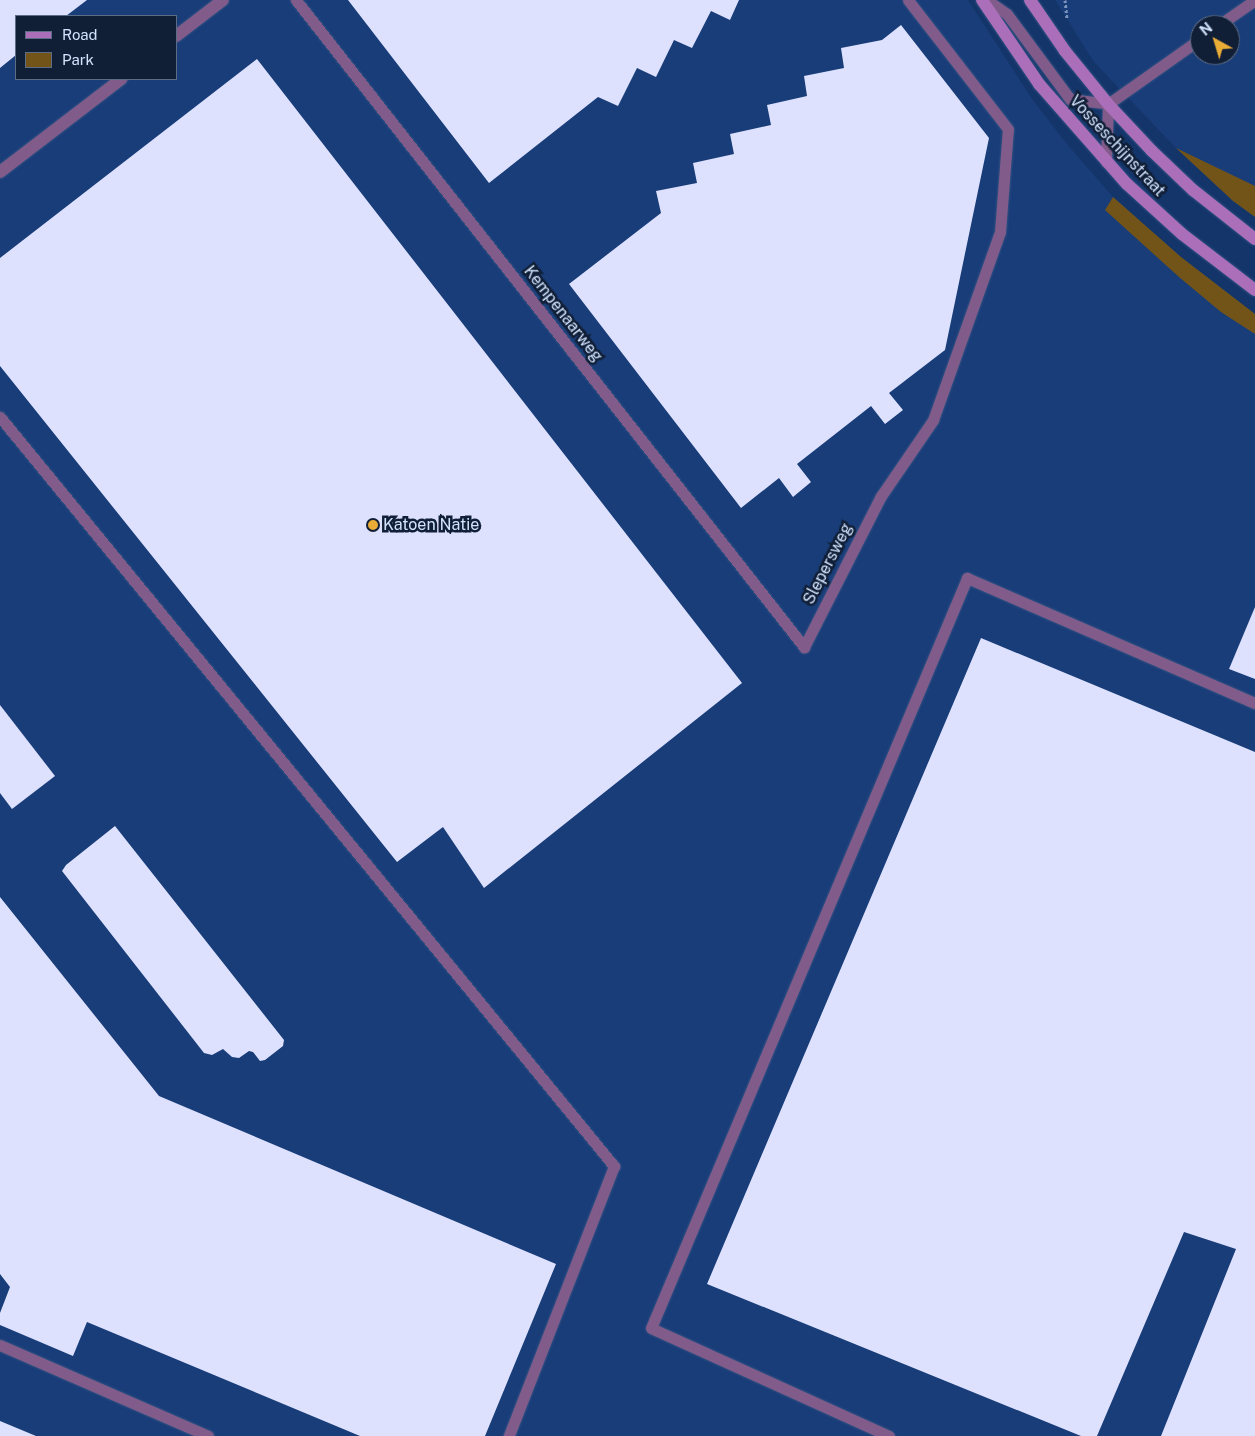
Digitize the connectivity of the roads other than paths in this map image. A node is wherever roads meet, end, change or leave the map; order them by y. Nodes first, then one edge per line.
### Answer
1 (223, 0) edge
2 (296, 0) edge
3 (908, 0) edge
4 (982, 0) edge
5 (987, 0) edge
6 (1030, 0) edge
7 (1255, 0) edge
8 (1233, 15) edge
9 (178, 34) edge
10 (1190, 46) edge
11 (120, 80) edge
12 (1108, 104) junction
13 (1106, 162) junction
14 (0, 172) edge
15 (1255, 239) edge
16 (1255, 290) edge
17 (0, 417) edge
18 (804, 647) joint
19 (1255, 703) edge
20 (0, 1345) edge
21 (208, 1436) edge
22 (509, 1436) edge
23 (889, 1436) edge

1 - 9 street
2 - 18 lane, Kempenaarweg
3 - 18 lane, Slepersweg
4 - 13 street, Vosseschijnstraat
5 - 12 lane
6 - 12 street, Vosseschijnstraat
7 - 8 lane
10 - 12 lane
11 - 14 street
12 - 13 lane
12 - 15 street, Vosseschijnstraat
13 - 16 street, Vosseschijnstraat
17 - 22 lane
19 - 23 lane
20 - 21 lane

